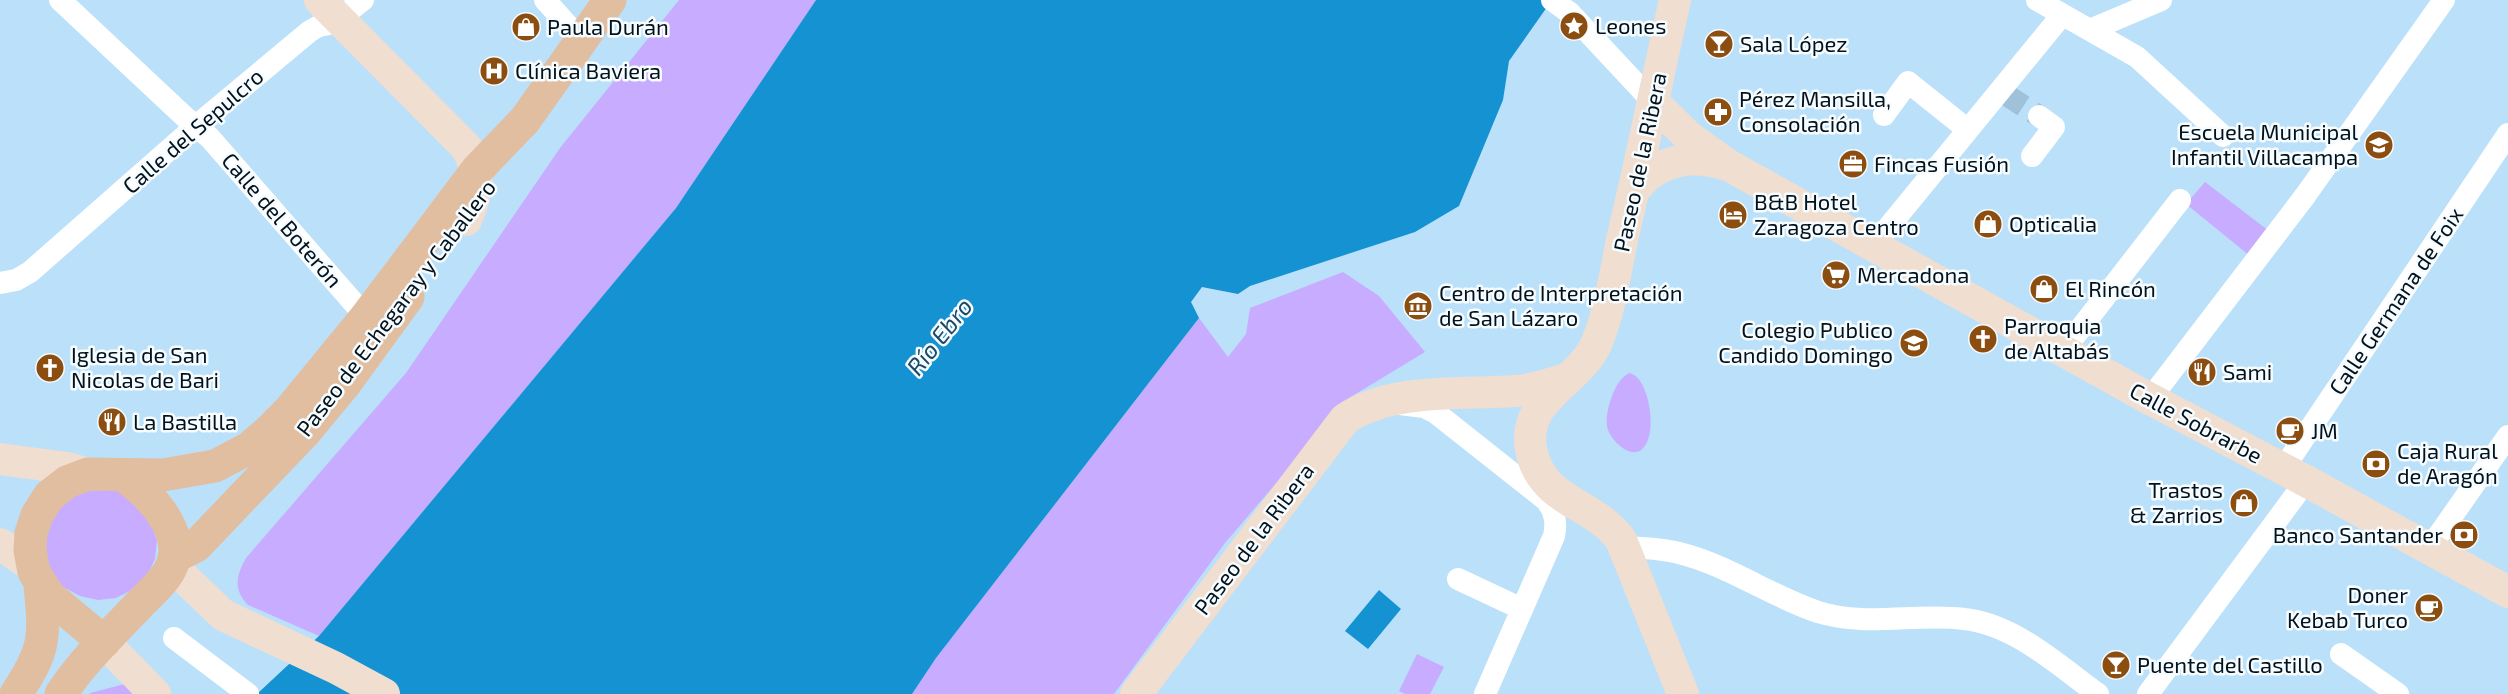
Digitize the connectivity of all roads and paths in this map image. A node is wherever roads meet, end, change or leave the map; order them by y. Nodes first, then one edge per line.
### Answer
1 (60, 0) edge
2 (363, 0) edge
3 (545, 0) edge
4 (610, 0) edge
5 (1552, 0) edge
6 (1675, 0) edge
7 (1692, 0) edge
8 (2037, 0) edge
9 (2161, 0) edge
10 (2444, 0) edge
11 (329, 10) edge
12 (2062, 15) junction
13 (2091, 30) junction
14 (1668, 33) junction
15 (581, 40) junction
16 (1653, 102) junction
17 (1884, 115) dead end
18 (525, 120) junction
19 (2051, 121) dead end
20 (196, 126) junction
21 (1968, 130) junction
22 (2508, 134) edge
23 (2223, 136) dead end
24 (2032, 156) dead end
25 (1728, 165) junction
26 (477, 170) junction
27 (1635, 189) junction
28 (2180, 200) dead end
29 (466, 220) junction
30 (1882, 235) dead end
31 (0, 284) edge
32 (366, 317) junction
33 (2062, 351) junction
34 (1567, 379) junction
35 (2150, 399) junction
36 (1386, 402) junction
37 (2508, 436) edge
38 (0, 459) edge
39 (88, 474) junction
40 (122, 475) junction
41 (2295, 475) junction
42 (1604, 522) junction
43 (1554, 536) junction
44 (0, 544) edge
45 (1625, 547) junction
46 (2429, 549) junction
47 (173, 561) junction
48 (36, 576) junction
49 (1458, 579) dead end
50 (2508, 592) edge
51 (1522, 609) junction
52 (174, 638) dead end
53 (104, 642) junction
54 (2341, 654) dead end
55 (16, 694) edge
56 (61, 694) edge
57 (155, 694) edge
58 (248, 694) edge
59 (384, 694) edge
60 (1136, 694) edge
61 (1485, 694) edge
62 (1683, 694) edge
63 (2098, 694) edge
64 (2148, 694) edge
65 (2398, 694) edge

1 - 20 street, Calle del Boterón
2 - 11 street, Calle del Sepulcro
3 - 15 street
4 - 15 main road, Paseo de Echegaray y Caballero
5 - 16 street
6 - 14 main road, Paseo de la Ribera
7 - 14 street
8 - 12 street
9 - 13 street
10 - 35 street
11 - 20 street, Calle del Sepulcro
11 - 26 main road
12 - 13 street
12 - 21 street
13 - 23 street
14 - 16 main road, Paseo de la Ribera
15 - 18 main road, Paseo de Echegaray y Caballero
16 - 25 main road, Calle Sobrarbe
16 - 27 main road, Paseo de la Ribera
17 - 21 street
18 - 26 main road, Paseo de Echegaray y Caballero
18 - 29 main road, Paseo de Echegaray y Caballero
19 - 24 street
20 - 31 street, Calle del Sepulcro
20 - 32 street, Calle del Boterón
21 - 30 street
22 - 41 street, Calle Germana de Foix
25 - 27 main road, Calle Sobrarbe
25 - 33 main road, Calle Sobrarbe
26 - 29 main road
26 - 32 main road, Paseo de Echegaray y Caballero
27 - 34 main road, Paseo de la Ribera
28 - 33 street
29 - 47 main road, Paseo de Echegaray y Caballero
32 - 40 main road, Paseo de Echegaray y Caballero
33 - 35 main road, Calle Sobrarbe
34 - 36 main road, Paseo de la Ribera
34 - 42 main road
35 - 41 main road, Calle Sobrarbe
36 - 43 street, Paseo de la Ribera
36 - 60 main road, Paseo de la Ribera
37 - 46 street
38 - 39 main road
39 - 40 main road
39 - 48 main road
40 - 47 main road
41 - 46 main road, Calle Sobrarbe
41 - 64 street, Calle Germana de Foix
42 - 43 street
42 - 45 main road
43 - 51 street
44 - 48 main road
45 - 62 main road
45 - 63 street
46 - 50 main road, Calle Sobrarbe
47 - 53 main road
47 - 59 main road
48 - 53 main road
48 - 55 main road
49 - 51 street
51 - 61 street
52 - 58 street
53 - 56 main road
53 - 57 main road
54 - 65 street

